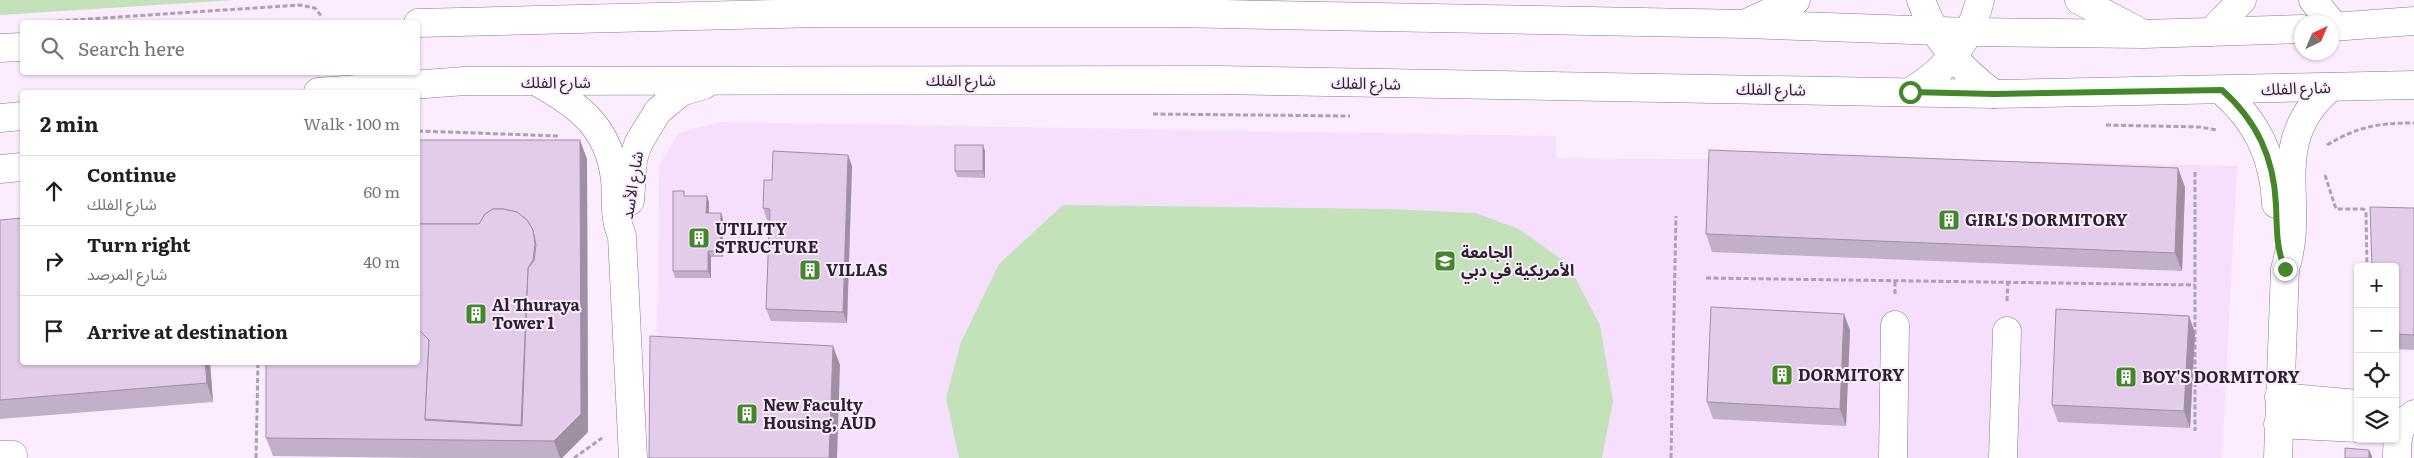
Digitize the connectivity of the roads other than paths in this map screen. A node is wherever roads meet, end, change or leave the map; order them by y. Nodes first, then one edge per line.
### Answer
1 (1465, 0) edge
2 (1796, 0) edge
3 (1921, 0) edge
4 (1980, 0) edge
5 (2079, 0) edge
6 (2242, 0) edge
7 (2313, 0) edge
8 (2324, 15) edge
9 (1439, 17) junction
10 (420, 22) edge
11 (2414, 22) edge
12 (1746, 24) junction
13 (2339, 27) edge
14 (2294, 29) edge
15 (1935, 31) junction
16 (1969, 32) junction
17 (2211, 32) junction
18 (2144, 34) junction
19 (20, 46) edge
20 (0, 48) edge
21 (1953, 58) junction
22 (712, 81) junction
23 (538, 82) junction
24 (2414, 85) edge
25 (2331, 87) junction
26 (345, 90) edge
27 (2222, 90) junction
28 (1910, 92) junction
29 (1994, 94) junction
30 (20, 116) edge
31 (0, 118) edge
32 (20, 167) edge
33 (0, 169) edge
34 (622, 236) junction
35 (2285, 269) junction
36 (1895, 324) dead end
37 (2007, 331) dead end
38 (629, 395) junction
39 (2279, 397) junction
40 (2354, 404) edge
41 (2278, 424) junction
42 (2354, 428) edge
43 (610, 448) edge
44 (633, 458) edge
45 (1893, 458) edge
46 (2003, 458) edge
47 (2278, 458) edge

1 - 9 street
2 - 12 street
3 - 15 street
4 - 16 street
5 - 18 street
6 - 17 street
7 - 8 street
9 - 10 street
9 - 12 street
11 - 13 street
12 - 15 street
14 - 17 street
15 - 16 street
15 - 21 street
16 - 18 street
16 - 21 street
17 - 18 street
19 - 20 street
21 - 28 street
21 - 29 street
22 - 23 street, شارع الفلك
22 - 28 street, شارع الفلك
22 - 34 street, شارع الأسد
23 - 26 street, شارع الفلك
23 - 34 street, شارع الأسد
24 - 25 street, شارع الفلك
25 - 27 street, شارع الفلك
25 - 35 street
27 - 29 street, شارع الفلك
27 - 35 street
28 - 29 street, شارع الفلك
30 - 31 street
32 - 33 street
34 - 38 street, شارع الأسد
35 - 39 street
36 - 45 street
37 - 46 street
38 - 43 street
38 - 44 street
39 - 40 street
39 - 41 street
41 - 42 street
41 - 47 street

